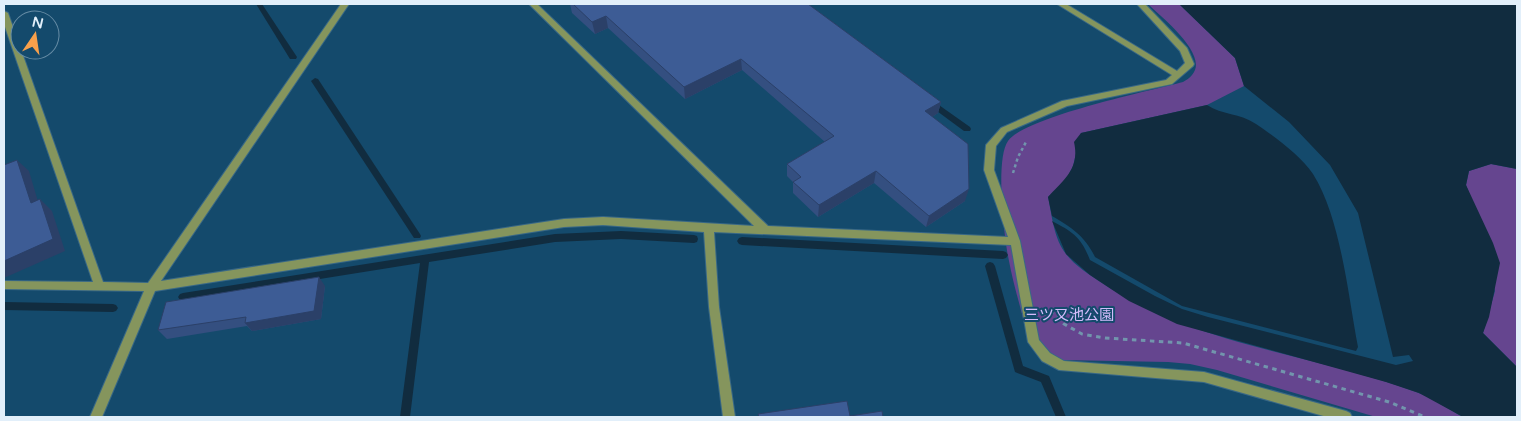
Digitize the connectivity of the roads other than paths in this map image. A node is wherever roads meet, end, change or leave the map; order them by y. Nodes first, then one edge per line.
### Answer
1 (345, 4) edge
2 (534, 4) edge
3 (1061, 4) edge
4 (1141, 4) edge
5 (4, 13) edge
6 (1178, 75) junction
7 (708, 228) junction
8 (765, 230) junction
9 (1015, 241) junction
10 (4, 285) edge
11 (99, 285) junction
12 (151, 287) junction
13 (96, 417) edge
14 (729, 417) edge
15 (1346, 417) edge

1 - 12 street
2 - 8 street
3 - 6 street
4 - 6 street
5 - 11 street
6 - 9 street
7 - 8 street
7 - 12 street
7 - 14 street
8 - 9 street
9 - 15 street
10 - 11 street
11 - 12 street
12 - 13 street

